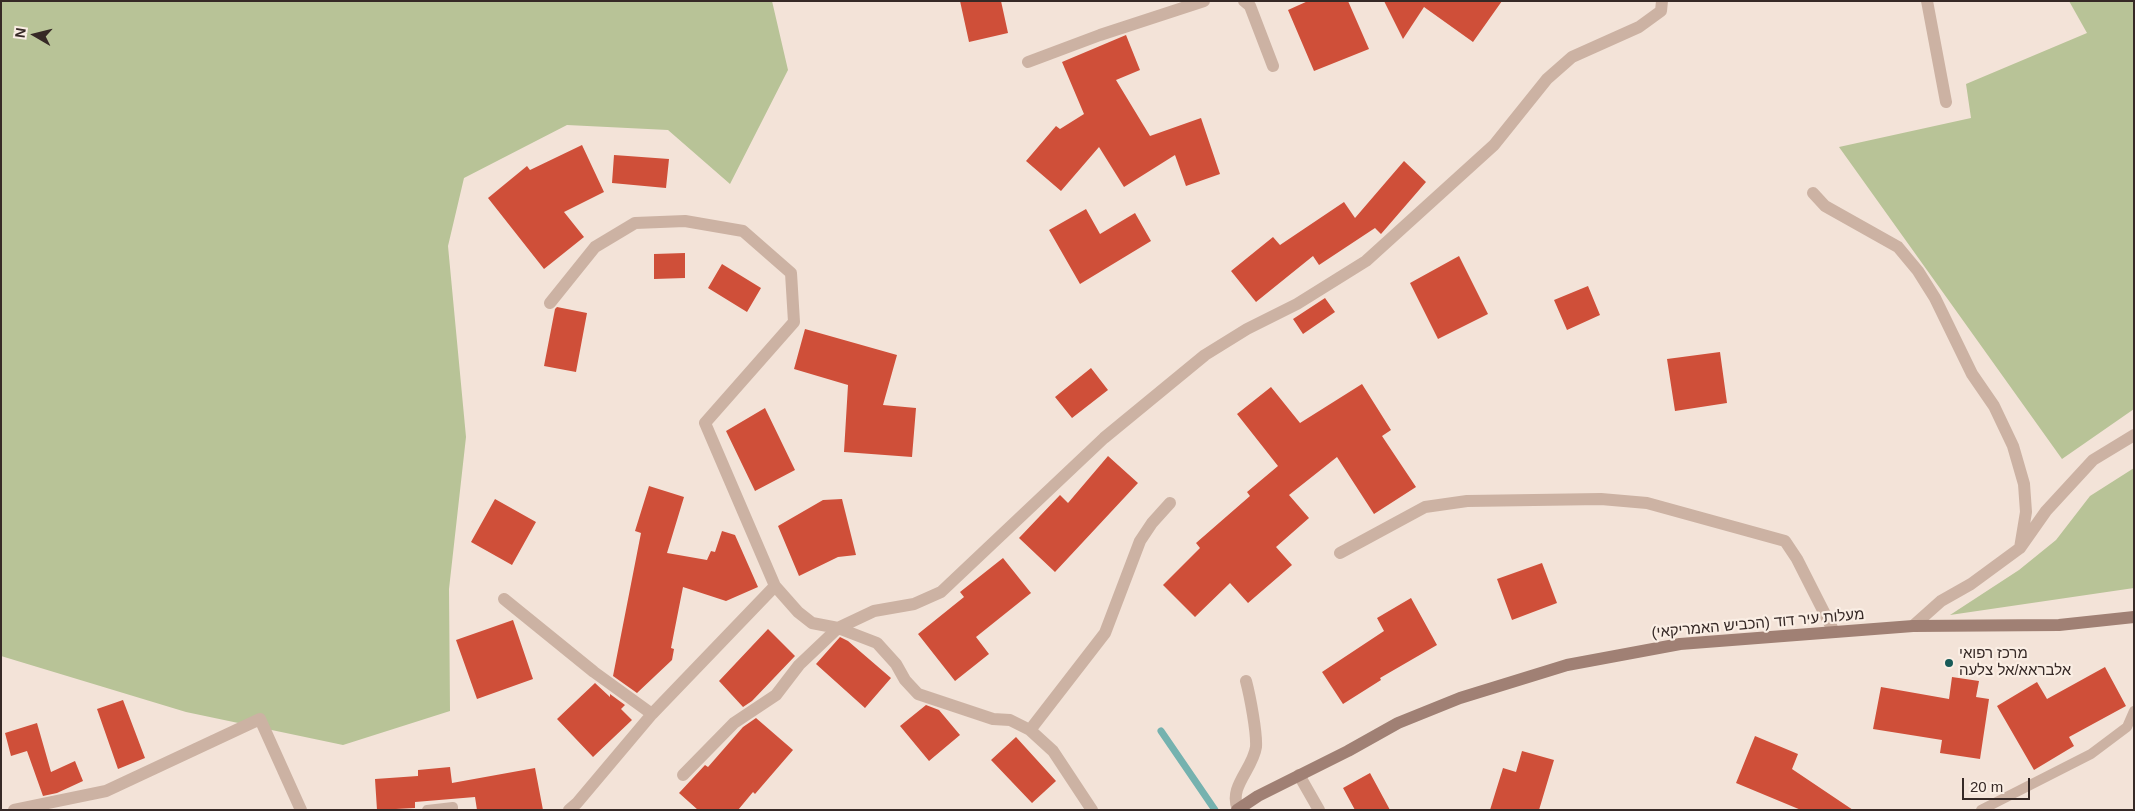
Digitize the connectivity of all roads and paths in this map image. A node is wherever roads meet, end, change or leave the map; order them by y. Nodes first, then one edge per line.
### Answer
1 (1204, 1) edge
2 (1244, 1) edge
3 (1662, 1) edge
4 (1927, 1) edge
5 (1028, 62) dead end
6 (1273, 66) dead end
7 (1946, 102) dead end
8 (1813, 192) dead end
9 (550, 303) dead end
10 (2134, 435) edge
11 (1170, 504) dead end
12 (2020, 548) junction
13 (1340, 554) dead end
14 (775, 586) junction
15 (504, 599) dead end
16 (2134, 618) edge
17 (1913, 626) junction
18 (838, 628) junction
19 (1834, 632) junction
20 (1246, 681) dead end
21 (2134, 711) edge
22 (652, 714) junction
23 (1030, 730) junction
24 (683, 775) dead end
25 (1299, 775) junction
26 (14, 810) edge
27 (301, 810) edge
28 (427, 810) edge
29 (454, 810) edge
30 (569, 810) edge
31 (1092, 810) edge
32 (1238, 810) edge
33 (1319, 810) edge
34 (1981, 810) edge

1 - 5 street
2 - 6 street
3 - 18 street
4 - 7 street
8 - 12 street
9 - 14 street
10 - 12 street
11 - 23 street
12 - 17 street
13 - 19 street
14 - 18 street
14 - 22 street
15 - 22 street
16 - 17 main road, מעלות עיר דוד (הכביש האמריקאי)
17 - 19 main road, מעלות עיר דוד (הכביש האמריקאי)
18 - 23 street
18 - 24 street
19 - 25 main road, מעלות עיר דוד (הכביש האמריקאי)
20 - 32 street
21 - 34 lane
22 - 30 street
23 - 31 street
25 - 32 main road, מעלות עיר דוד (הכביש האמריקאי)
25 - 33 street
26 - 27 street
28 - 29 lane

